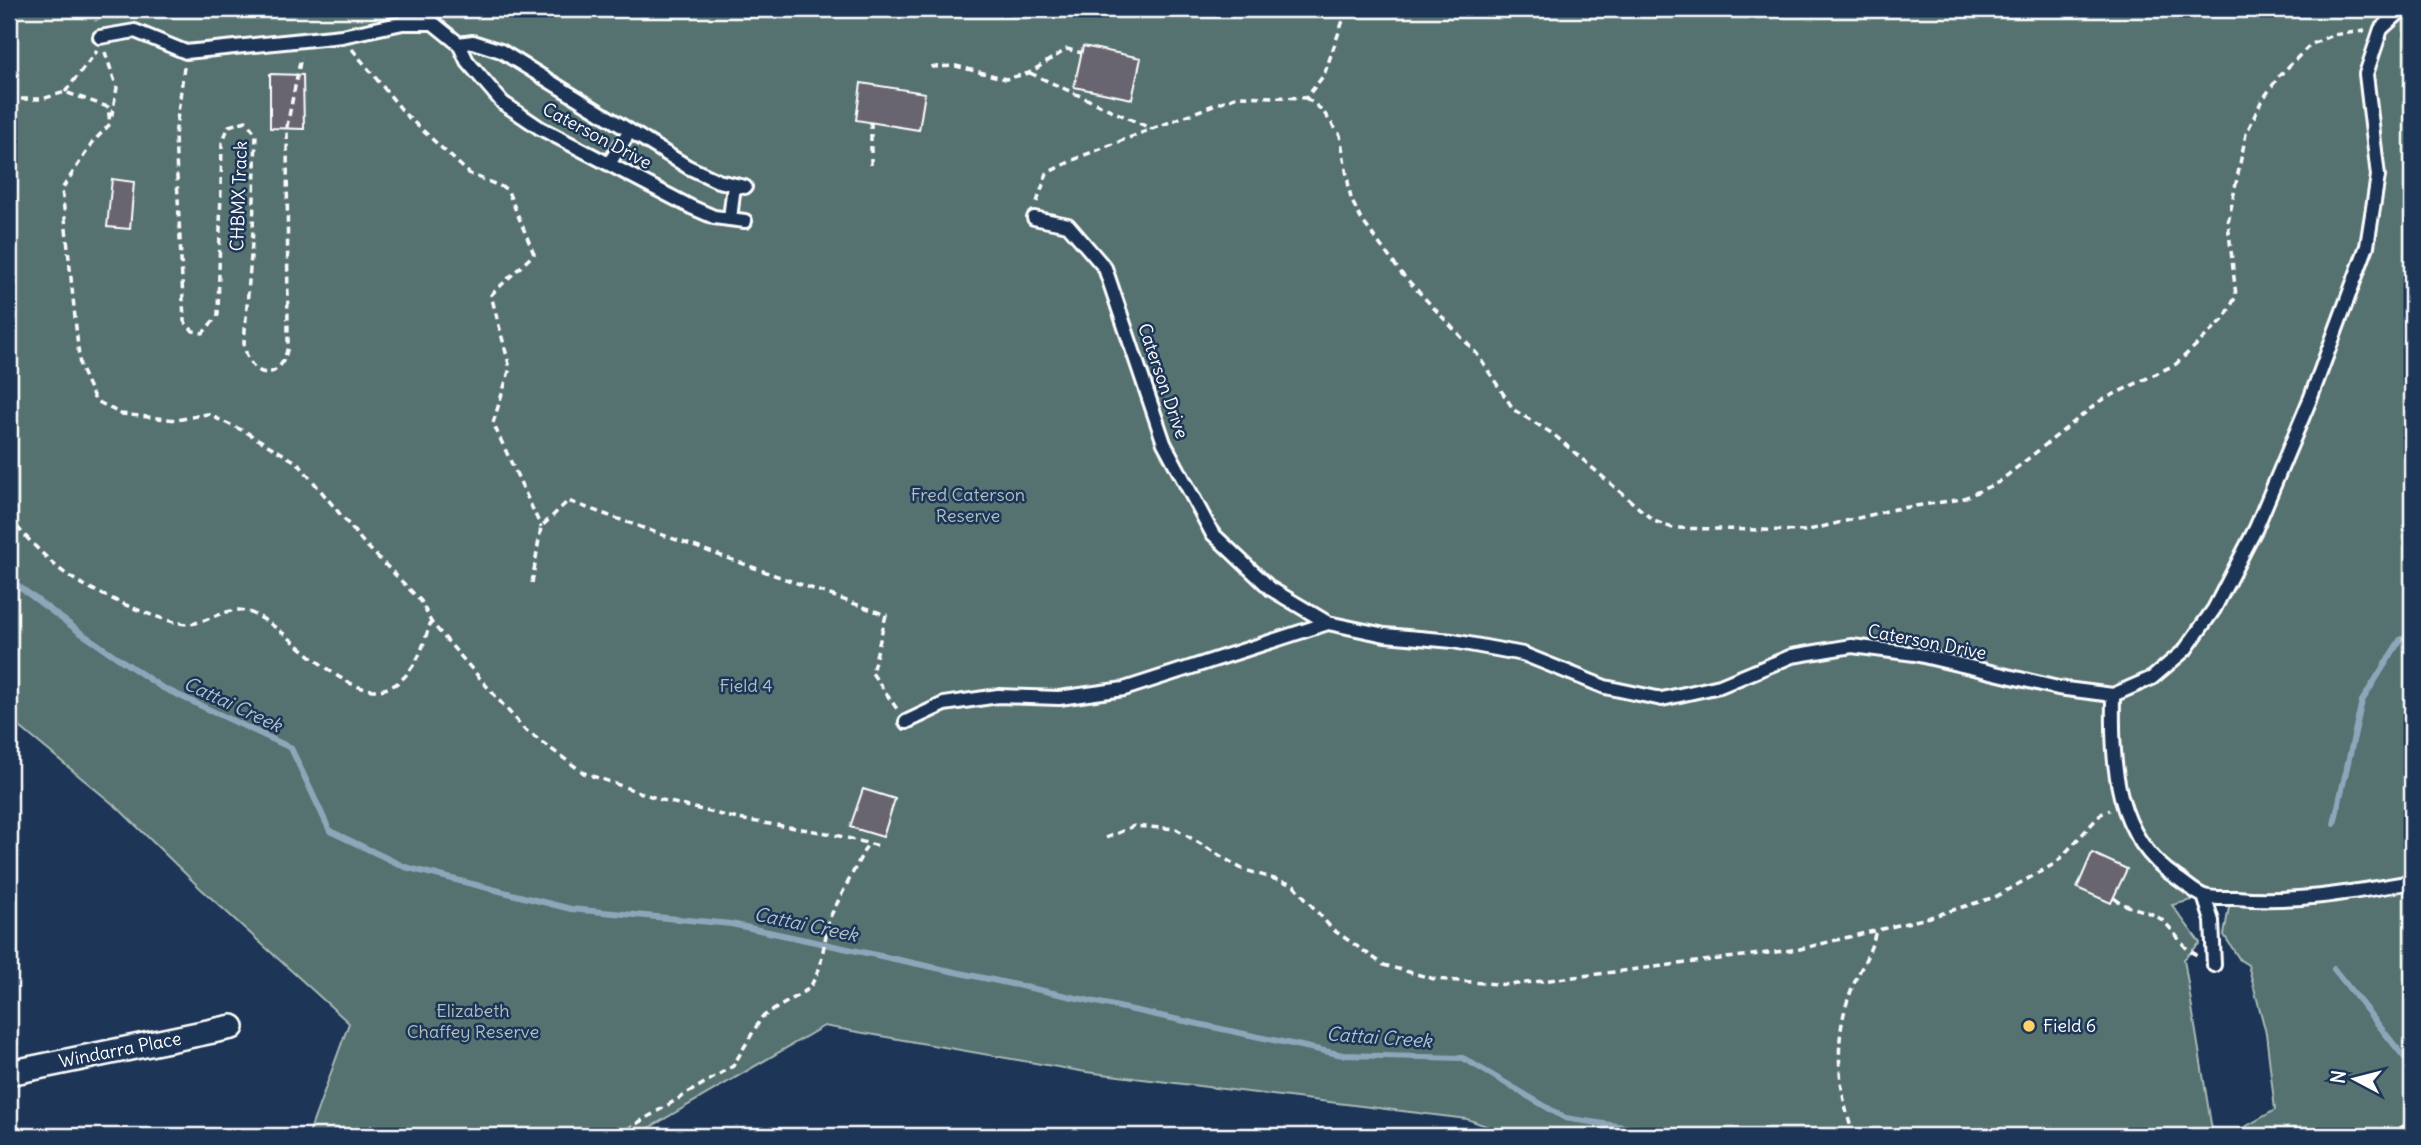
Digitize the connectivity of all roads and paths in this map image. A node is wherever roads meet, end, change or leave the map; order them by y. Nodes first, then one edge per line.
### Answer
1 (92, 9) edge
2 (1347, 9) edge
3 (2403, 9) edge
4 (2381, 29) junction
5 (342, 36) junction
6 (100, 37) joint
7 (304, 41) junction
8 (459, 44) junction
9 (186, 52) junction
10 (1082, 53) dead end
11 (931, 67) dead end
12 (1029, 72) junction
13 (65, 92) junction
14 (1306, 98) junction
15 (9, 99) edge
16 (871, 122) dead end
17 (110, 124) junction
18 (1152, 129) junction
19 (630, 131) junction
20 (610, 162) junction
21 (870, 164) dead end
22 (1034, 218) joint
23 (730, 219) junction
24 (745, 221) dead end
25 (9, 518) edge
26 (541, 527) junction
27 (532, 583) dead end
28 (431, 622) junction
29 (1328, 623) junction
30 (2113, 695) junction
31 (906, 722) joint
32 (2122, 804) junction
33 (1106, 838) dead end
34 (867, 845) junction
35 (879, 846) dead end
36 (2412, 882) edge
37 (2204, 896) junction
38 (2114, 898) dead end
39 (1876, 930) junction
40 (2214, 965) joint
41 (232, 1027) dead end
42 (9, 1073) edge
43 (2412, 1120) edge
44 (369, 1126) dead end
45 (380, 1136) edge
46 (616, 1136) edge
47 (1853, 1136) edge
48 (2389, 1136) edge

1 - 6 path
2 - 14 path
3 - 4 lane
4 - 14 path
4 - 30 lane
5 - 7 lane, Caterson Drive
5 - 8 lane, Caterson Drive
5 - 26 path
6 - 9 lane, Caterson Drive
7 - 9 lane, Caterson Drive
7 - 9 path, CHBMX Track
8 - 19 lane, Caterson Drive
8 - 20 lane, Caterson Drive
10 - 12 path
11 - 12 path
12 - 18 path
13 - 15 path
13 - 17 path
13 - 17 path
14 - 18 path
16 - 21 path
17 - 28 path
18 - 22 path
19 - 20 lane
19 - 23 lane, Caterson Drive
20 - 23 lane, Caterson Drive
22 - 29 lane, Caterson Drive
23 - 24 lane, Caterson Drive
25 - 28 path
26 - 27 path
26 - 31 path
28 - 34 path
29 - 30 lane, Caterson Drive
29 - 31 lane
30 - 32 lane
32 - 37 lane
32 - 39 path
33 - 39 path
34 - 35 path
34 - 46 path
36 - 37 lane
37 - 40 lane
38 - 40 path
39 - 47 path
41 - 42 street, Windarra Place
43 - 48 path
44 - 45 path

